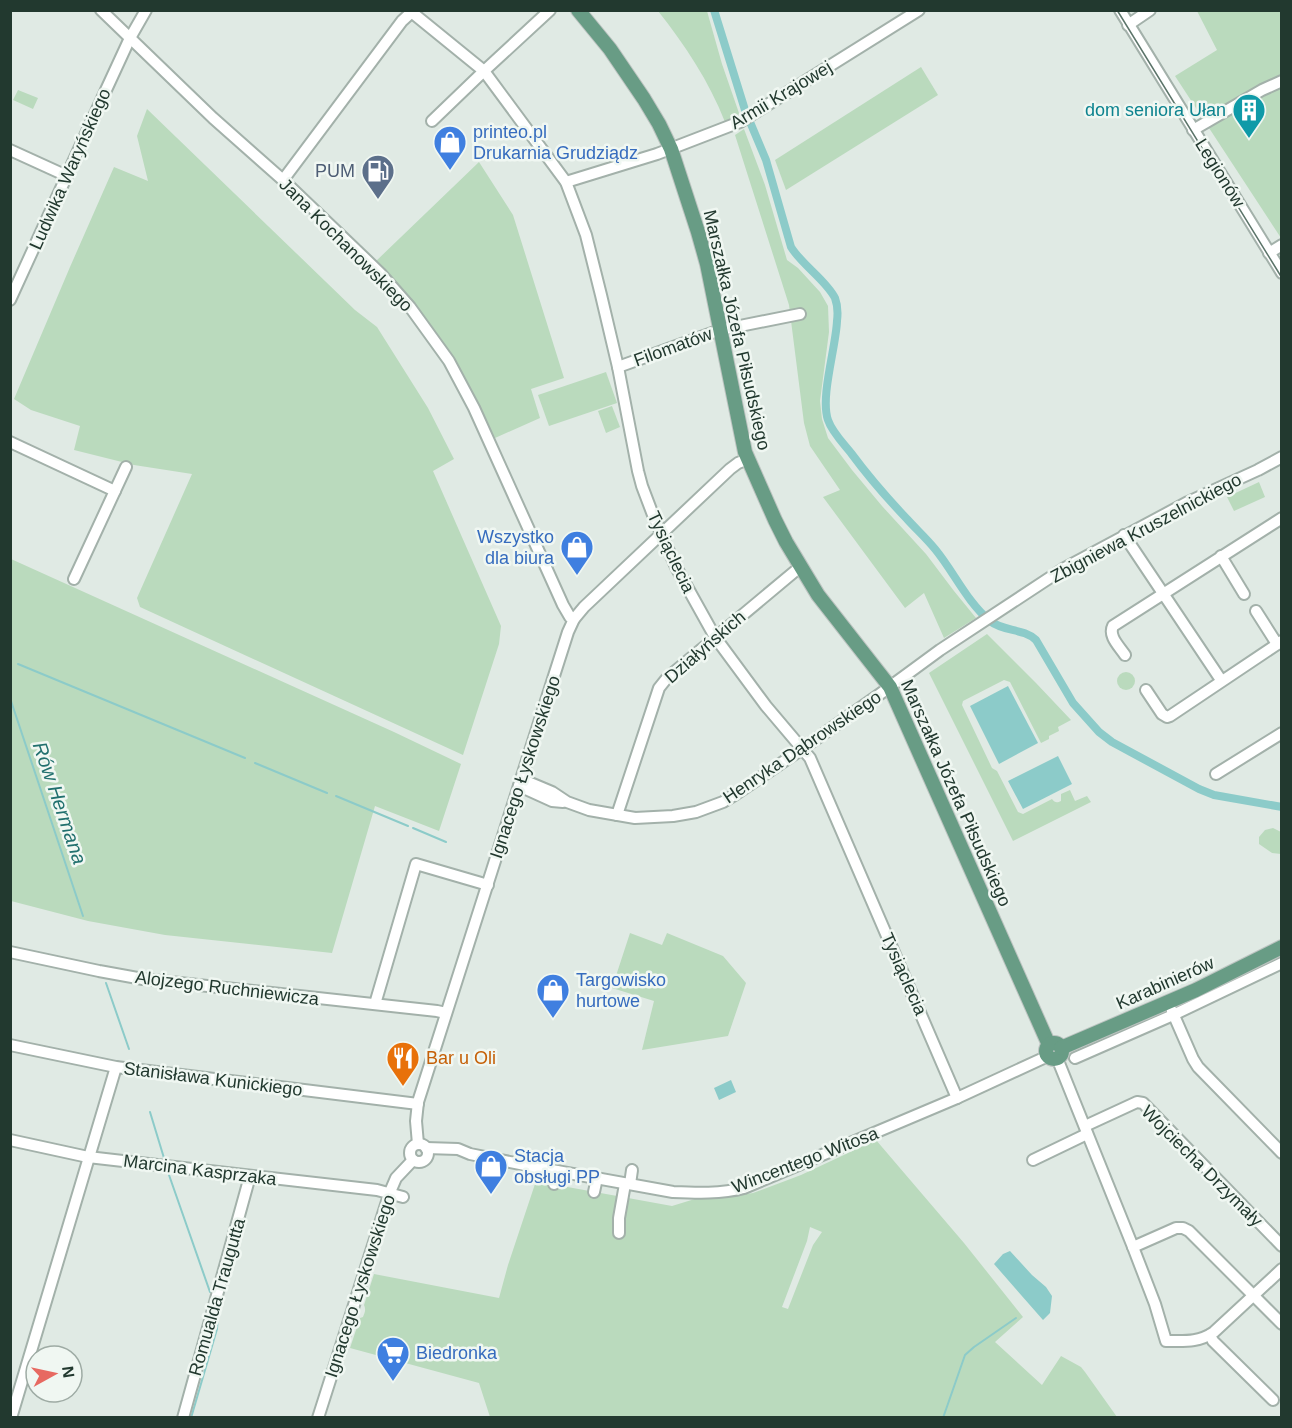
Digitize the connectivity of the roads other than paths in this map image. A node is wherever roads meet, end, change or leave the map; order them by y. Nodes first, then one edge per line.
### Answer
1 (101, 10) edge
2 (146, 10) edge
3 (550, 10) edge
4 (578, 10) edge
5 (919, 10) edge
6 (1120, 10) edge
7 (1150, 10) edge
8 (412, 11) edge
9 (1128, 24) junction
10 (130, 38) junction
11 (484, 70) junction
12 (1281, 81) edge
13 (432, 121) dead end
14 (1193, 130) junction
15 (671, 149) junction
16 (10, 150) edge
17 (67, 176) junction
18 (283, 180) junction
19 (566, 182) junction
20 (1281, 245) edge
21 (1269, 253) junction
22 (1281, 273) edge
23 (10, 300) edge
24 (800, 314) dead end
25 (720, 330) junction
26 (618, 367) junction
27 (10, 442) edge
28 (1281, 457) edge
29 (748, 459) junction
30 (126, 466) dead end
31 (115, 491) junction
32 (1280, 523) edge
33 (661, 533) junction
34 (1124, 535) junction
35 (1221, 556) junction
36 (800, 567) junction
37 (74, 579) dead end
38 (1163, 593) junction
39 (1244, 594) dead end
40 (1256, 611) dead end
41 (574, 619) junction
42 (983, 622) joint
43 (715, 637) junction
44 (1279, 643) edge
45 (1125, 655) dead end
46 (1221, 680) junction
47 (890, 687) junction
48 (1146, 690) dead end
49 (1281, 733) edge
50 (802, 749) junction
51 (1216, 774) dead end
52 (520, 783) junction
53 (616, 815) junction
54 (488, 885) junction
55 (1281, 947) edge
56 (10, 952) edge
57 (1281, 963) edge
58 (375, 1005) junction
59 (1171, 1009) junction
60 (446, 1013) junction
61 (10, 1045) edge
62 (1054, 1052) junction
63 (1075, 1058) dead end
64 (116, 1067) junction
65 (957, 1098) junction
66 (418, 1104) junction
67 (1086, 1130) junction
68 (10, 1140) edge
69 (423, 1150) junction
70 (1281, 1153) edge
71 (470, 1154) junction
72 (88, 1157) junction
73 (412, 1160) junction
74 (1033, 1160) dead end
75 (632, 1170) dead end
76 (557, 1171) junction
77 (250, 1176) junction
78 (597, 1178) junction
79 (554, 1184) dead end
80 (627, 1184) junction
81 (390, 1192) junction
82 (594, 1192) dead end
83 (403, 1197) dead end
84 (619, 1233) dead end
85 (1281, 1246) edge
86 (1133, 1247) junction
87 (1281, 1269) edge
88 (1253, 1296) junction
89 (1281, 1324) edge
90 (1210, 1335) junction
91 (1273, 1400) dead end
92 (11, 1418) edge
93 (183, 1418) edge
94 (318, 1418) edge

1 - 10 street, Jana Kochanowskiego
2 - 10 street, Ludwika Waryńskiego
3 - 11 street
4 - 15 main road, Marszałka Józefa Piłsudskiego
5 - 15 street, Armii Krajowej
6 - 9 street, Legionów
7 - 9 street
8 - 11 street, Tysiąclecia
8 - 18 street
9 - 14 street, Legionów
10 - 17 street, Ludwika Waryńskiego
10 - 18 street, Jana Kochanowskiego
11 - 13 street
11 - 19 street, Tysiąclecia
12 - 14 street
14 - 21 street, Legionów
15 - 19 street, Armii Krajowej
15 - 25 main road, Marszałka Józefa Piłsudskiego
16 - 17 street
17 - 23 street, Ludwika Waryńskiego
18 - 41 street, Jana Kochanowskiego
19 - 26 street, Tysiąclecia
20 - 21 street
21 - 22 street, Legionów
24 - 25 street, Filomatów
25 - 26 street, Filomatów
25 - 29 main road, Marszałka Józefa Piłsudskiego
26 - 33 street, Tysiąclecia
27 - 31 street
28 - 34 street, Zbigniewa Kruszelnickiego
29 - 33 street, Ignacego Łyskowskiego
29 - 36 main road, Marszałka Józefa Piłsudskiego
30 - 31 street
31 - 37 street
32 - 35 street
33 - 41 street, Ignacego Łyskowskiego
33 - 43 street, Tysiąclecia
34 - 38 street
34 - 42 street, Zbigniewa Kruszelnickiego
35 - 38 street
35 - 39 street
36 - 43 street, Działyńskich
36 - 47 main road, Marszałka Józefa Piłsudskiego
38 - 45 street
38 - 46 street
40 - 44 street
41 - 52 street, Ignacego Łyskowskiego
42 - 47 street, Henryka Dąbrowskiego
43 - 50 street, Tysiąclecia
43 - 53 street, Działyńskich
44 - 46 street
46 - 48 street
47 - 50 street, Henryka Dąbrowskiego
47 - 62 main road, Marszałka Józefa Piłsudskiego
49 - 51 street
50 - 53 street, Henryka Dąbrowskiego
50 - 65 street, Tysiąclecia
52 - 53 street, Henryka Dąbrowskiego
52 - 54 street, Ignacego Łyskowskiego
54 - 58 street
54 - 60 street, Ignacego Łyskowskiego
55 - 59 main road, Karabinierów
56 - 58 street, Alojzego Ruchniewicza
57 - 59 street
58 - 60 street, Alojzego Ruchniewicza
59 - 62 main road, Karabinierów
59 - 63 street
59 - 70 street
60 - 66 street, Ignacego Łyskowskiego
61 - 64 street, Stanisława Kunickiego
62 - 65 street, Karabinierów
62 - 67 street, Marszałka Józefa Piłsudskiego
64 - 66 street, Stanisława Kunickiego
64 - 72 street
65 - 80 street, Wincentego Witosa
66 - 69 street, Ignacego Łyskowskiego
67 - 74 street
67 - 85 street, Wojciecha Drzymały
67 - 86 street, Marszałka Józefa Piłsudskiego
68 - 72 street, Marcina Kasprzaka
69 - 71 street, Wincentego Witosa
69 - 71 street, Wincentego Witosa
69 - 73 street
69 - 73 street, Ignacego Łyskowskiego
71 - 76 street, Wincentego Witosa
72 - 77 street, Marcina Kasprzaka
72 - 92 street
73 - 81 street, Ignacego Łyskowskiego
75 - 80 street
76 - 78 street, Wincentego Witosa
76 - 79 street
77 - 81 street, Marcina Kasprzaka
77 - 93 street, Romualda Traugutta
78 - 80 street, Wincentego Witosa
78 - 82 street
80 - 84 street
81 - 83 street, Marcina Kasprzaka
81 - 94 street, Ignacego Łyskowskiego
86 - 88 street
86 - 90 street, Marszałka Józefa Piłsudskiego
87 - 88 street
88 - 89 street
88 - 90 street
90 - 91 street

